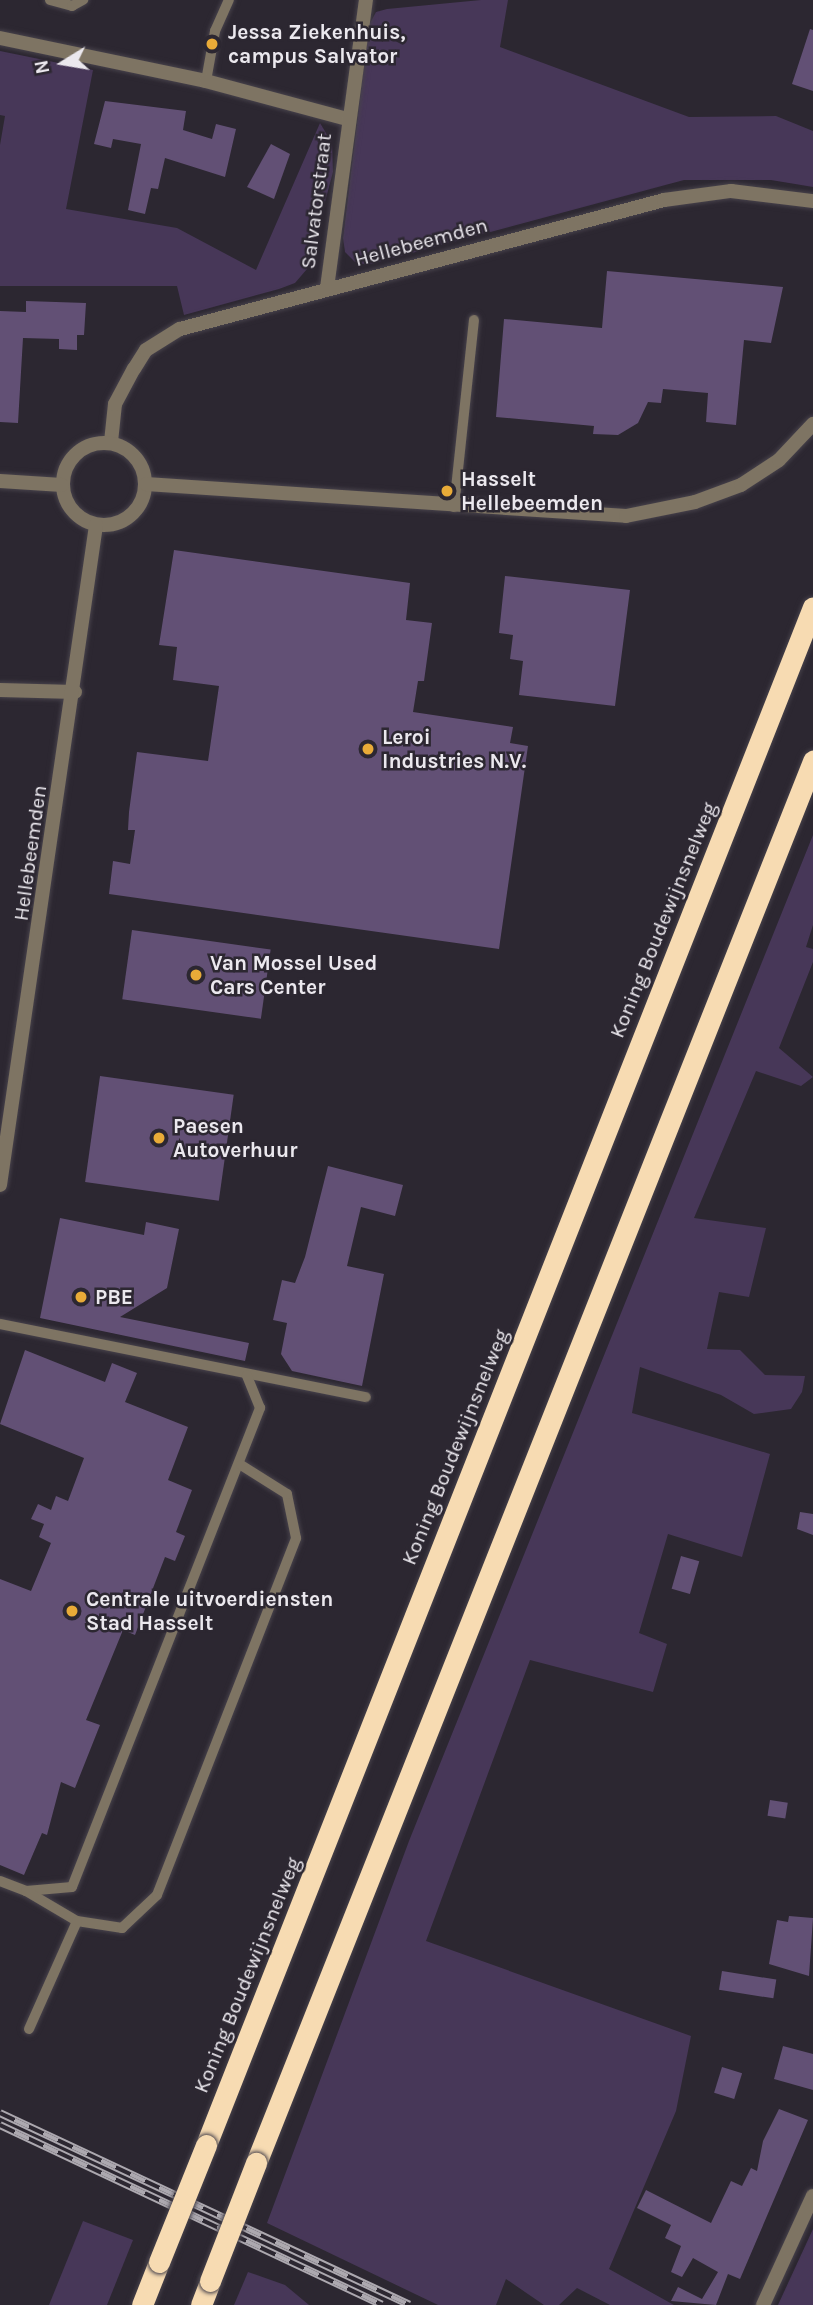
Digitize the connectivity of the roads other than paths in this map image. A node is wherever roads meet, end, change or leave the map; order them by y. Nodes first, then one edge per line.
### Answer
1 (50, 0) edge
2 (83, 0) edge
3 (229, 0) edge
4 (366, 0) edge
5 (0, 38) edge
6 (206, 81) junction
7 (347, 119) junction
8 (813, 201) edge
9 (327, 288) junction
10 (474, 320) dead end
11 (813, 424) edge
12 (111, 442) junction
13 (0, 481) edge
14 (146, 484) junction
15 (62, 485) junction
16 (454, 507) junction
17 (96, 525) junction
18 (813, 607) edge
19 (0, 690) edge
20 (75, 692) junction
21 (813, 761) edge
22 (0, 1185) edge
23 (0, 1324) edge
24 (247, 1376) junction
25 (366, 1397) dead end
26 (241, 1465) junction
27 (0, 1881) edge
28 (26, 1891) junction
29 (77, 1921) junction
30 (29, 2029) dead end
31 (813, 2196) edge
32 (142, 2305) edge
33 (201, 2305) edge
34 (763, 2305) edge

1 - 2 lane
3 - 6 lane
4 - 7 street, Salvatorstraat
5 - 6 street, Salvatorstraat
6 - 7 street, Salvatorstraat
7 - 9 street, Salvatorstraat
8 - 9 street, Hellebeemden
9 - 12 street, Hellebeemden
10 - 16 lane
11 - 16 street
12 - 14 street
12 - 15 street
13 - 15 street
14 - 16 street
14 - 17 street
15 - 17 street
17 - 20 street, Hellebeemden
18 - 32 highway, Koning Boudewijnsnelweg, bridge
19 - 20 street
20 - 22 street, Hellebeemden
21 - 33 highway, bridge
23 - 24 lane
24 - 25 lane
24 - 26 lane
26 - 28 lane
26 - 29 lane
27 - 28 lane
28 - 29 lane
29 - 30 lane
31 - 34 street

